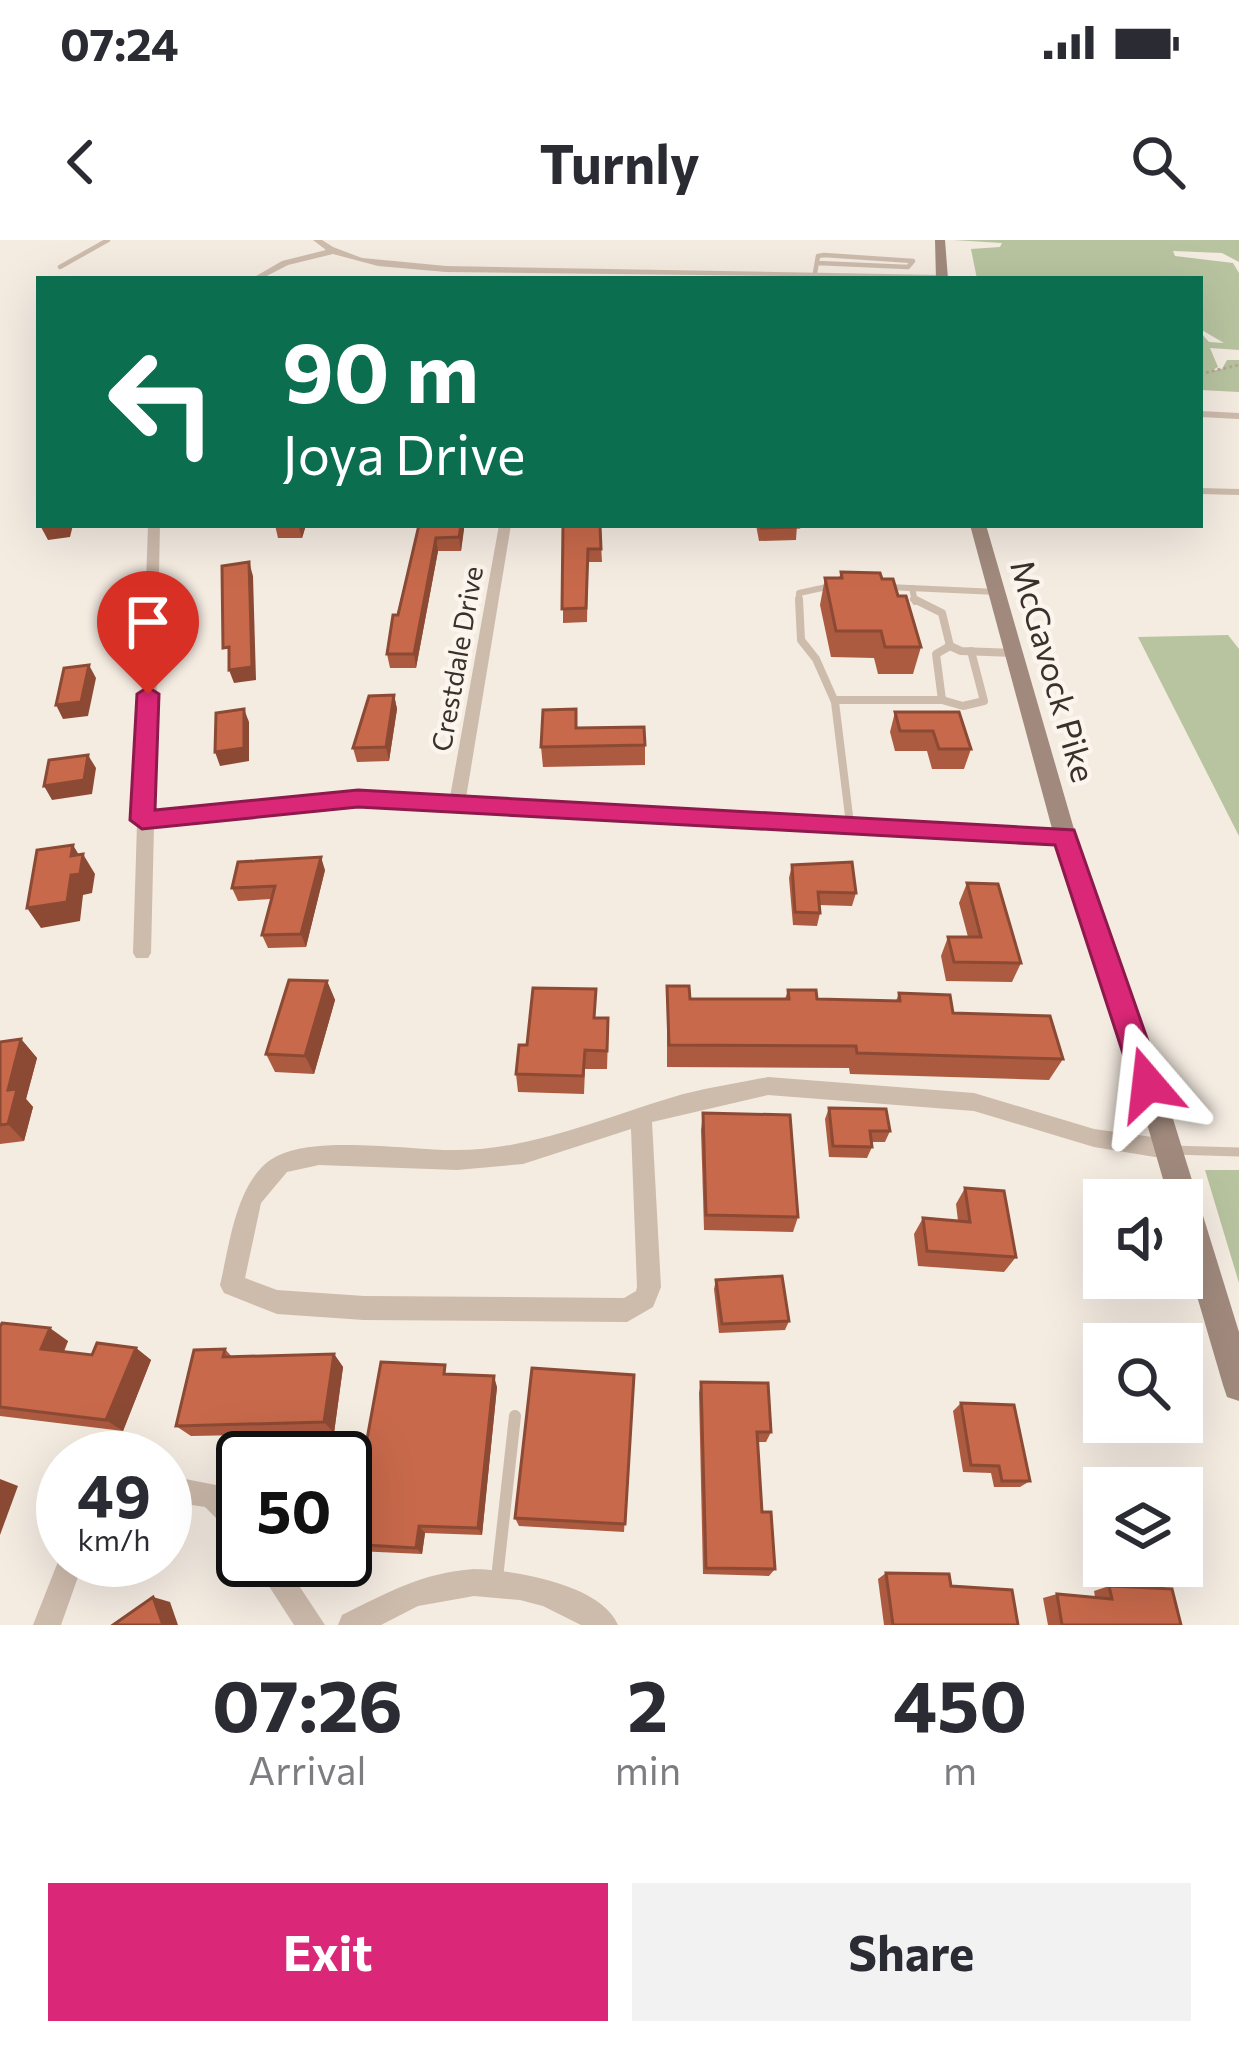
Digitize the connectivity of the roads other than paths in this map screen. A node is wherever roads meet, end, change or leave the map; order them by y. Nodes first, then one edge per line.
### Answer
1 (108, 240) edge
2 (317, 240) edge
3 (940, 240) edge
4 (330, 252) junction
5 (942, 262) junction
6 (60, 267) dead end
7 (816, 268) junction
8 (261, 276) edge
9 (917, 276) edge
10 (942, 276) edge
11 (1203, 414) edge
12 (1239, 416) edge
13 (1203, 491) edge
14 (1239, 492) edge
15 (154, 528) edge
16 (504, 528) edge
17 (979, 528) edge
18 (839, 584) edge
19 (876, 586) edge
20 (912, 588) junction
21 (997, 592) junction
22 (950, 646) junction
23 (971, 651) junction
24 (1013, 652) junction
25 (835, 700) junction
26 (943, 700) junction
27 (457, 802) junction
28 (142, 820) junction
29 (850, 824) junction
30 (1065, 836) junction
31 (142, 953) dead end
32 (641, 1116) junction
33 (1167, 1149) junction
34 (1239, 1152) edge
35 (1239, 1384) edge
36 (515, 1415) dead end
37 (496, 1583) junction
38 (60, 1587) edge
39 (284, 1587) edge
40 (47, 1625) edge
41 (310, 1625) edge
42 (352, 1625) edge
43 (604, 1625) edge

1 - 6 lane
2 - 4 street
3 - 5 main road
4 - 7 street
4 - 8 street
5 - 7 lane
5 - 10 main road
7 - 9 street
11 - 12 lane
13 - 14 street
15 - 28 street
16 - 27 street, Crestdale Drive
17 - 21 main road, McGavock Pike
18 - 25 lane
19 - 20 lane
20 - 21 lane
20 - 22 lane
21 - 24 main road, McGavock Pike
22 - 23 lane
22 - 26 lane
23 - 24 lane
23 - 26 lane
24 - 30 main road, McGavock Pike
25 - 26 lane
25 - 29 lane
27 - 28 street
27 - 29 street
28 - 31 street
29 - 30 street
30 - 33 main road, McGavock Pike
32 - 32 street
32 - 33 street
33 - 34 lane
33 - 35 main road, McGavock Pike
36 - 37 lane
37 - 42 street
37 - 43 street
38 - 40 street
39 - 41 street

